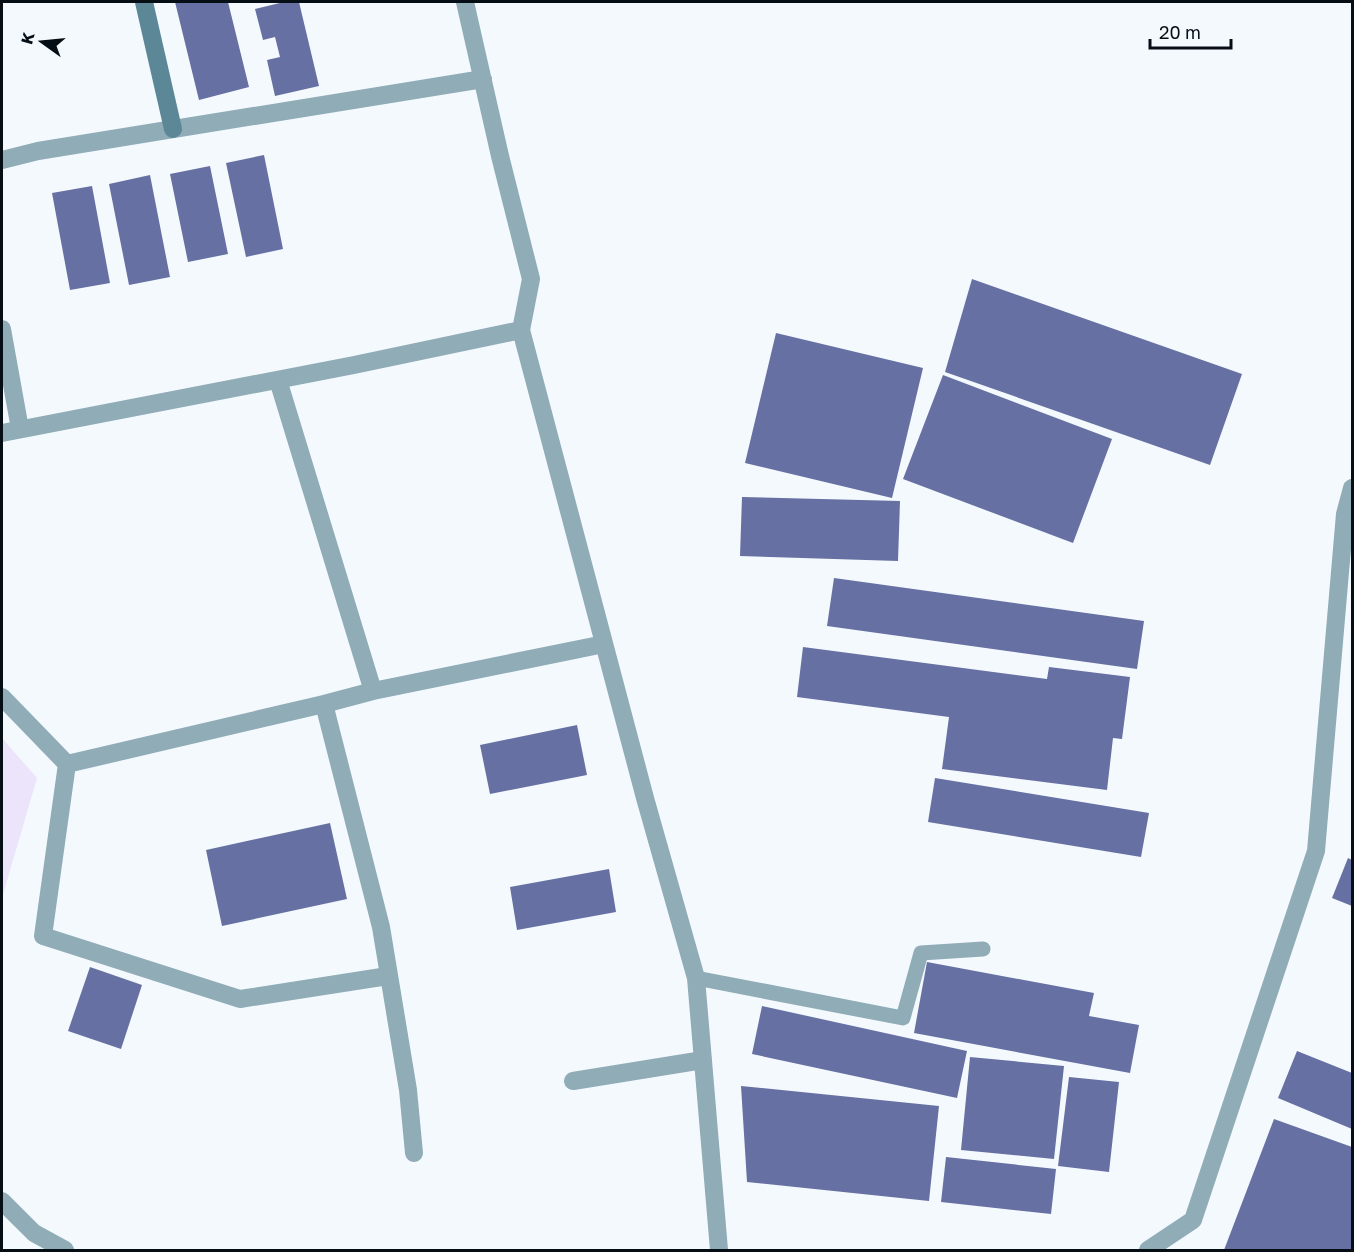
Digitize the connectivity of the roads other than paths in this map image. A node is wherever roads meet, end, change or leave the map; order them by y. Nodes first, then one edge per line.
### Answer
1 (144, 2) edge
2 (465, 2) edge
3 (483, 79) junction
4 (173, 129) junction
5 (2, 160) edge
6 (2, 329) edge
7 (521, 330) junction
8 (278, 380) junction
9 (20, 429) junction
10 (2, 433) edge
11 (1353, 489) edge
12 (604, 644) junction
13 (373, 691) junction
14 (2, 697) edge
15 (324, 704) junction
16 (67, 764) junction
17 (983, 949) dead end
18 (388, 976) junction
19 (696, 978) junction
20 (704, 1060) junction
21 (573, 1081) dead end
22 (414, 1153) dead end
23 (2, 1201) edge
24 (65, 1251) edge
25 (719, 1251) edge
26 (1148, 1251) edge

1 - 4 street
2 - 3 street
3 - 4 street
3 - 7 street
4 - 5 street
6 - 9 street
7 - 8 street
7 - 12 street
8 - 9 street
8 - 13 street
9 - 10 street
11 - 26 street
12 - 13 street
12 - 19 street
13 - 15 street
14 - 16 street
15 - 16 street
15 - 18 street
16 - 18 street
17 - 19 lane
18 - 22 street
19 - 20 street
20 - 21 street
20 - 25 street
23 - 24 street

